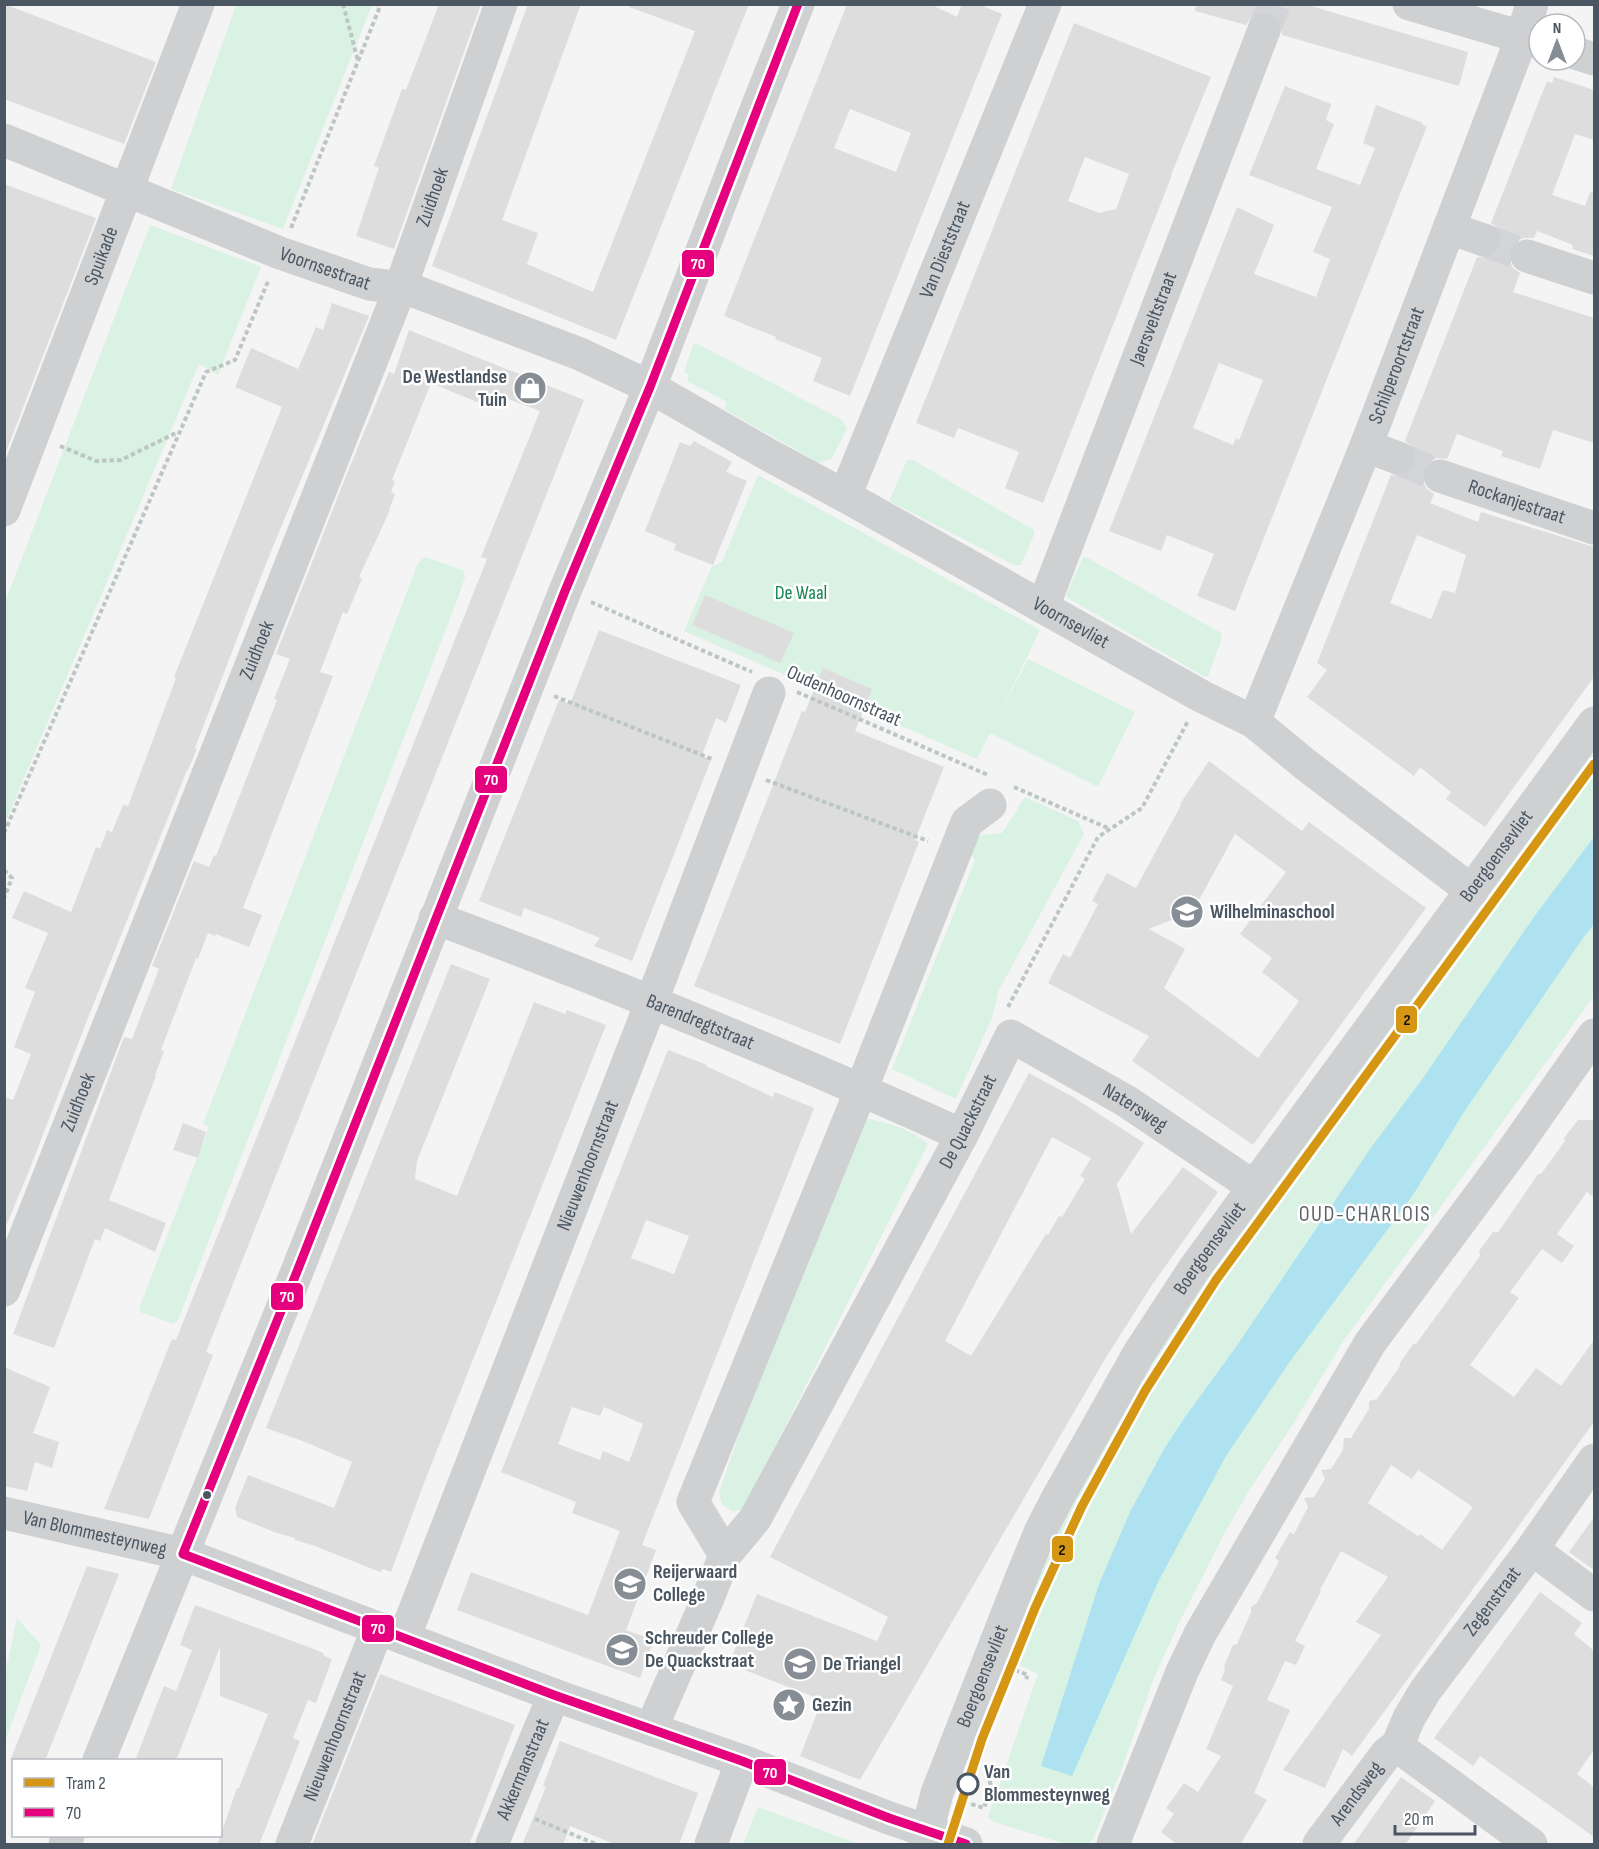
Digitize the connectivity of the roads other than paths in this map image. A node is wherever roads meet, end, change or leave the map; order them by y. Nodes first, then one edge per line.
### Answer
1 (198, 4) edge
2 (501, 4) edge
3 (798, 4) edge
4 (1045, 4) edge
5 (1409, 4) edge
6 (1264, 30) tunnel mouth
7 (1527, 38) edge
8 (1527, 48) edge
9 (4, 140) edge
10 (127, 189) junction
11 (1449, 228) junction
12 (1484, 240) tunnel mouth
13 (1527, 256) tunnel mouth
14 (1594, 278) edge
15 (401, 286) junction
16 (650, 387) junction
17 (1366, 446) junction
18 (1398, 458) tunnel mouth
19 (1440, 476) tunnel mouth
20 (845, 496) junction
21 (4, 510) edge
22 (1594, 528) edge
23 (1043, 607) junction
24 (774, 686) road end
25 (1254, 722) junction
26 (1594, 723) edge
27 (998, 789) road end
28 (1472, 891) junction
29 (435, 918) junction
30 (651, 1003) junction
31 (1594, 1035) edge
32 (1011, 1036) joint
33 (861, 1090) junction
34 (962, 1135) junction
35 (1254, 1187) junction
36 (4, 1290) edge
37 (1594, 1460) edge
38 (4, 1513) edge
39 (1533, 1549) junction
40 (183, 1554) junction
41 (724, 1555) junction
42 (1594, 1595) edge
43 (391, 1633) junction
44 (554, 1695) junction
45 (651, 1729) junction
46 (1397, 1746) junction
47 (100, 1759) edge
48 (742, 1761) junction
49 (925, 1838) edge
50 (292, 1845) edge
51 (492, 1845) edge
52 (711, 1845) edge
53 (966, 1845) edge
54 (1113, 1845) edge
55 (1319, 1845) edge
56 (1531, 1845) edge

1 - 10 street, Spuikade
2 - 15 street, Zuidhoek
3 - 16 street
4 - 20 street, Van Dieststraat
5 - 7 street
6 - 23 street, Jaersveltstraat
8 - 11 street, Schilperoortstraat
9 - 10 street, Voornsestraat
10 - 15 street, Voornsestraat
10 - 21 street, Spuikade
11 - 12 street
11 - 17 street, Schilperoortstraat
13 - 14 street
15 - 16 street, Voornsestraat
15 - 36 street, Zuidhoek
16 - 20 street, Voornsevliet
16 - 29 street
17 - 18 street
17 - 25 street, Schilperoortstraat
19 - 22 street, Rockanjestraat
20 - 23 street, Voornsevliet
23 - 25 street, Voornsevliet
24 - 30 street, Nieuwenhoornstraat
25 - 28 street, Voornsevliet
26 - 28 street, Boergoensevliet
27 - 33 street
28 - 35 street, Boergoensevliet
29 - 30 street, Barendregtstraat
29 - 40 street
30 - 33 street, Barendregtstraat
30 - 43 street, Nieuwenhoornstraat
31 - 54 street
32 - 34 street, De Quackstraat
32 - 35 street, Natersweg
33 - 34 street, Barendregtstraat
33 - 41 street
34 - 41 street, De Quackstraat
35 - 49 street, Boergoensevliet
37 - 39 street, Zegenstraat
38 - 40 street, Van Blommesteynweg
39 - 42 street
39 - 46 street, Zegenstraat
40 - 43 street, Van Blommesteynweg
40 - 47 street
41 - 45 street, De Quackstraat
43 - 44 street, Van Blommesteynweg
43 - 50 street, Nieuwenhoornstraat
44 - 45 street, Van Blommesteynweg
44 - 51 street, Akkermanstraat
45 - 48 street, Van Blommesteynweg
46 - 55 street, Arendsweg
46 - 56 street
48 - 49 street, Van Blommesteynweg
48 - 52 street
49 - 53 street

